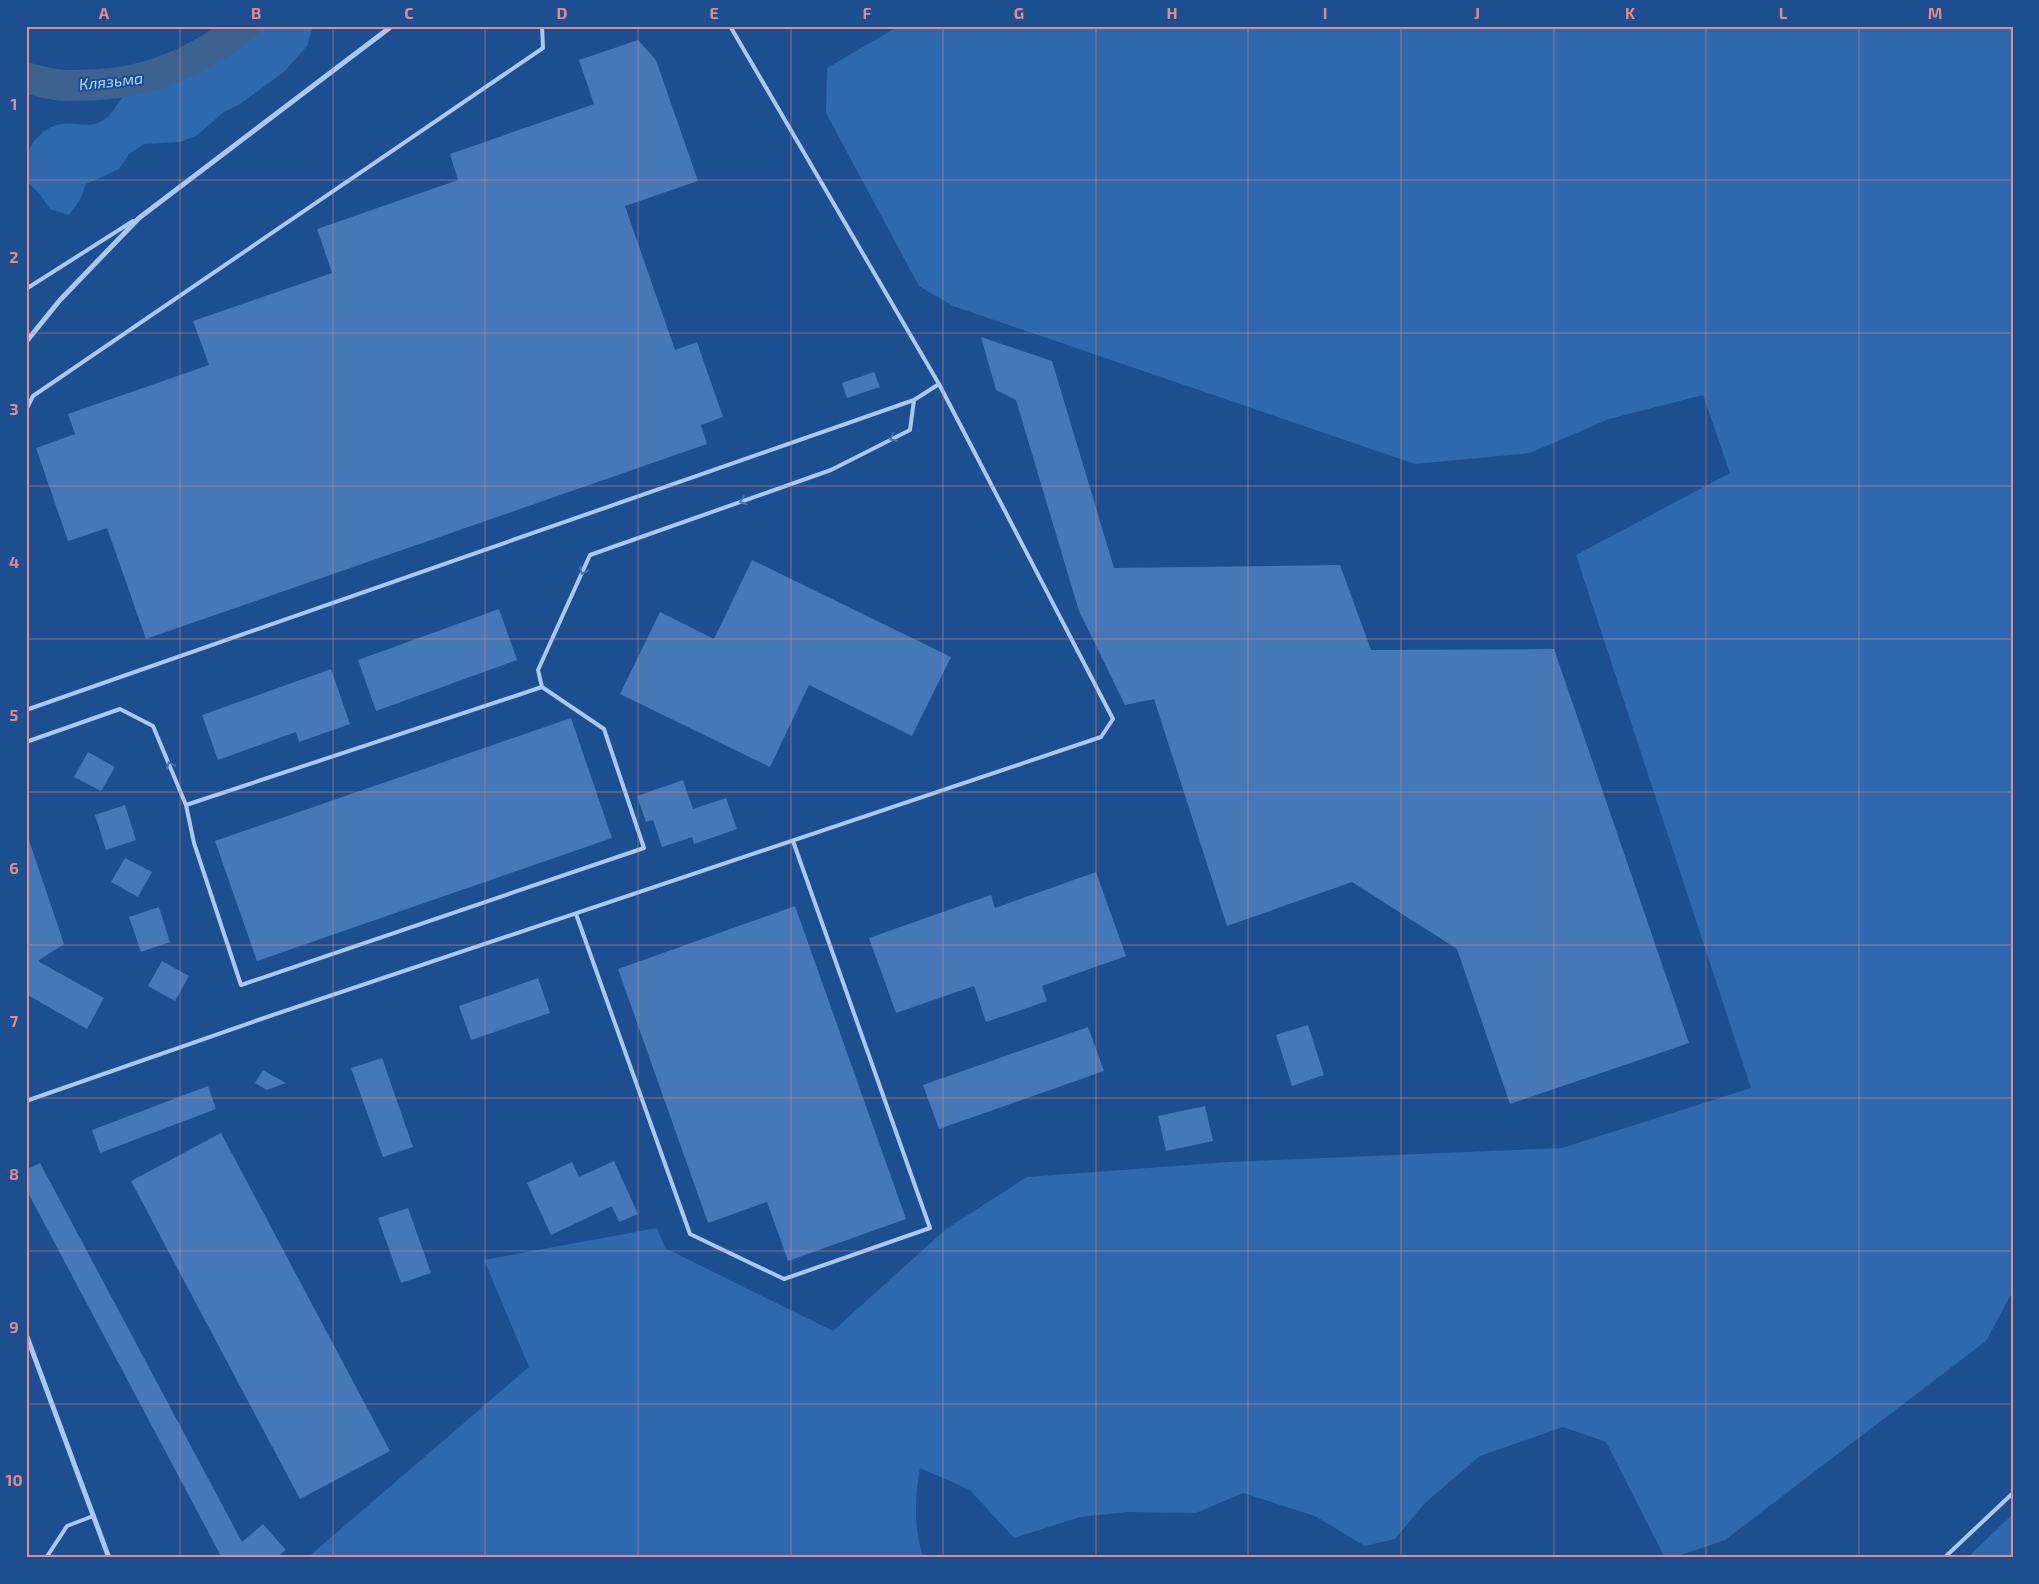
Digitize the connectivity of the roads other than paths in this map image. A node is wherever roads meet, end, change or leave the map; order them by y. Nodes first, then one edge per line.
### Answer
1 (392, 26) edge
2 (542, 26) edge
3 (730, 26) edge
4 (139, 218) junction
5 (26, 289) edge
6 (26, 342) edge
7 (939, 384) junction
8 (914, 400) junction
9 (26, 410) edge
10 (542, 687) junction
11 (26, 710) edge
12 (26, 742) edge
13 (186, 805) junction
14 (793, 841) junction
15 (576, 914) junction
16 (26, 1101) edge
17 (26, 1334) edge
18 (2013, 1493) edge
19 (93, 1516) junction
20 (46, 1558) edge
21 (109, 1558) edge
22 (1944, 1558) edge

1 - 4 street
2 - 9 lane
3 - 7 lane
4 - 5 lane
4 - 6 street
7 - 8 lane
7 - 14 lane
8 -> 10 lane
8 - 11 lane
10 - 13 lane
10 - 13 lane
13 -> 12 lane
14 - 15 lane
14 - 15 lane
15 - 16 lane
17 - 19 street
18 - 22 lane
19 - 20 lane
19 - 21 street

